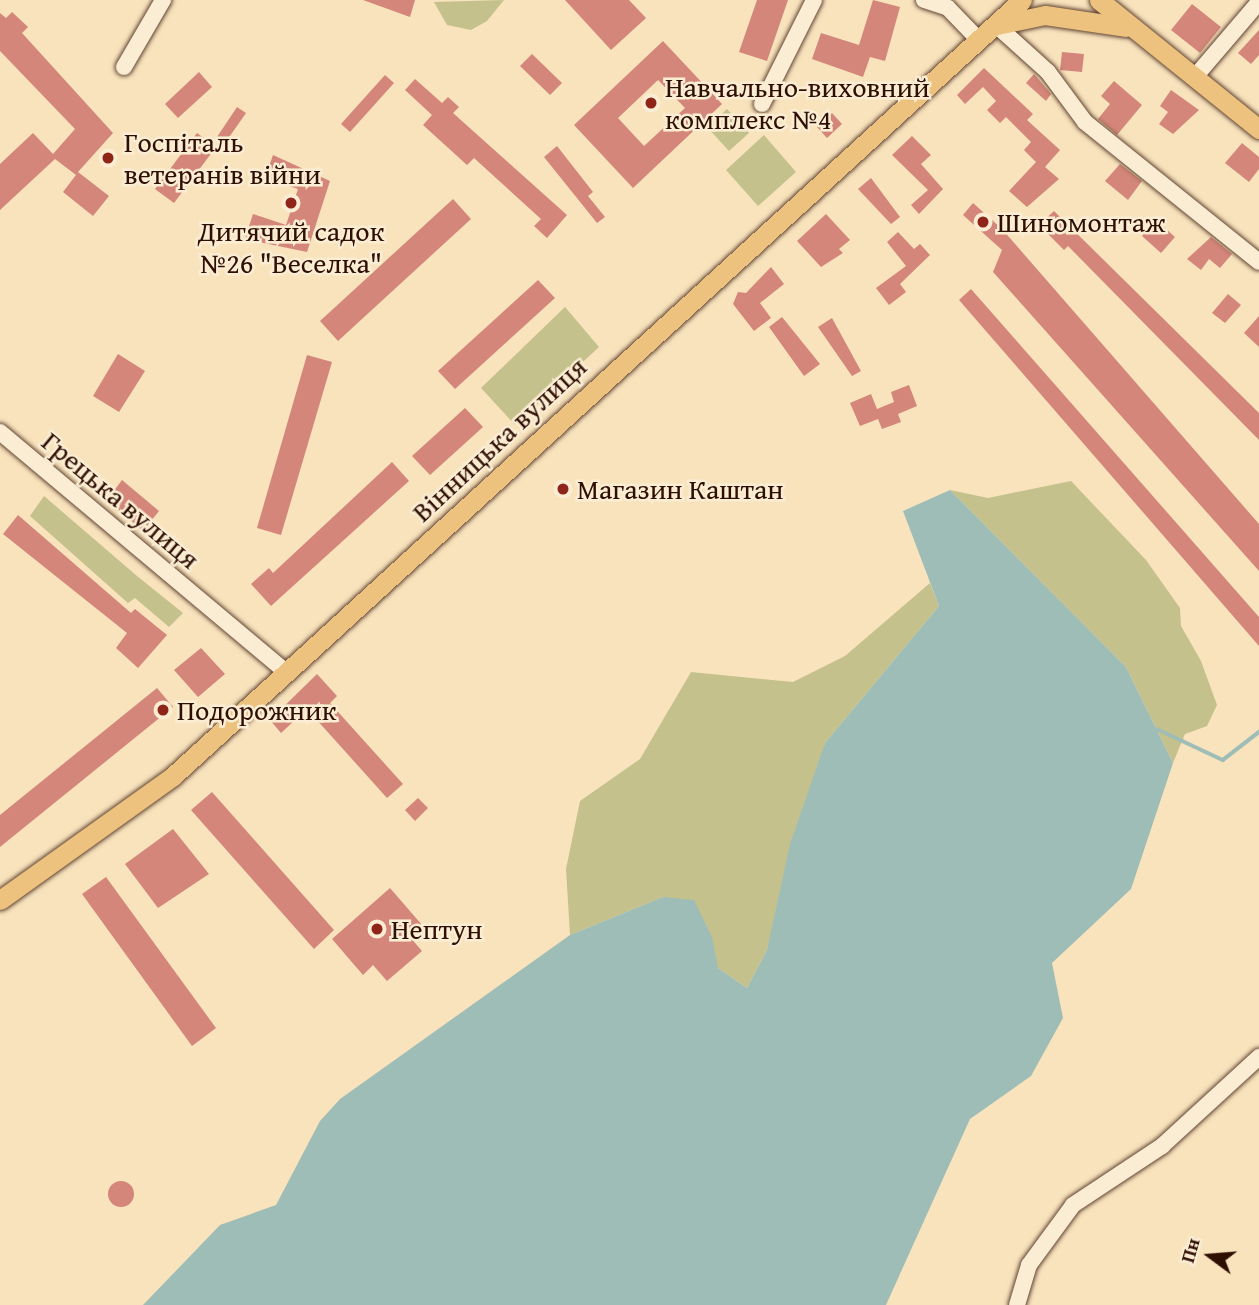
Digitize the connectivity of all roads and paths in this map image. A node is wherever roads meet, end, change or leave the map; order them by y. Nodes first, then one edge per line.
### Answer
1 (163, 0) edge
2 (814, 0) edge
3 (924, 0) edge
4 (1022, 0) edge
5 (1042, 0) edge
6 (1100, 0) edge
7 (1259, 2) edge
8 (1074, 15) junction
9 (996, 25) junction
10 (1137, 31) junction
11 (979, 40) junction
12 (124, 67) dead end
13 (1194, 78) junction
14 (762, 104) dead end
15 (1259, 129) edge
16 (1259, 262) edge
17 (0, 432) edge
18 (287, 673) junction
19 (0, 900) edge
20 (1259, 1057) edge
21 (1017, 1305) edge

1 - 12 street
2 - 14 street
3 - 11 street
4 - 9 main road, Вінницька вулиця
5 - 8 main road
6 - 10 main road
7 - 13 street
8 - 9 main road
8 - 10 main road
9 - 11 main road, Вінницька вулиця
9 - 16 street
10 - 13 main road
11 - 18 main road, Вінницька вулиця
13 - 15 main road
17 - 18 street, Грецька вулиця
18 - 19 main road, Вінницька вулиця
20 - 21 street

